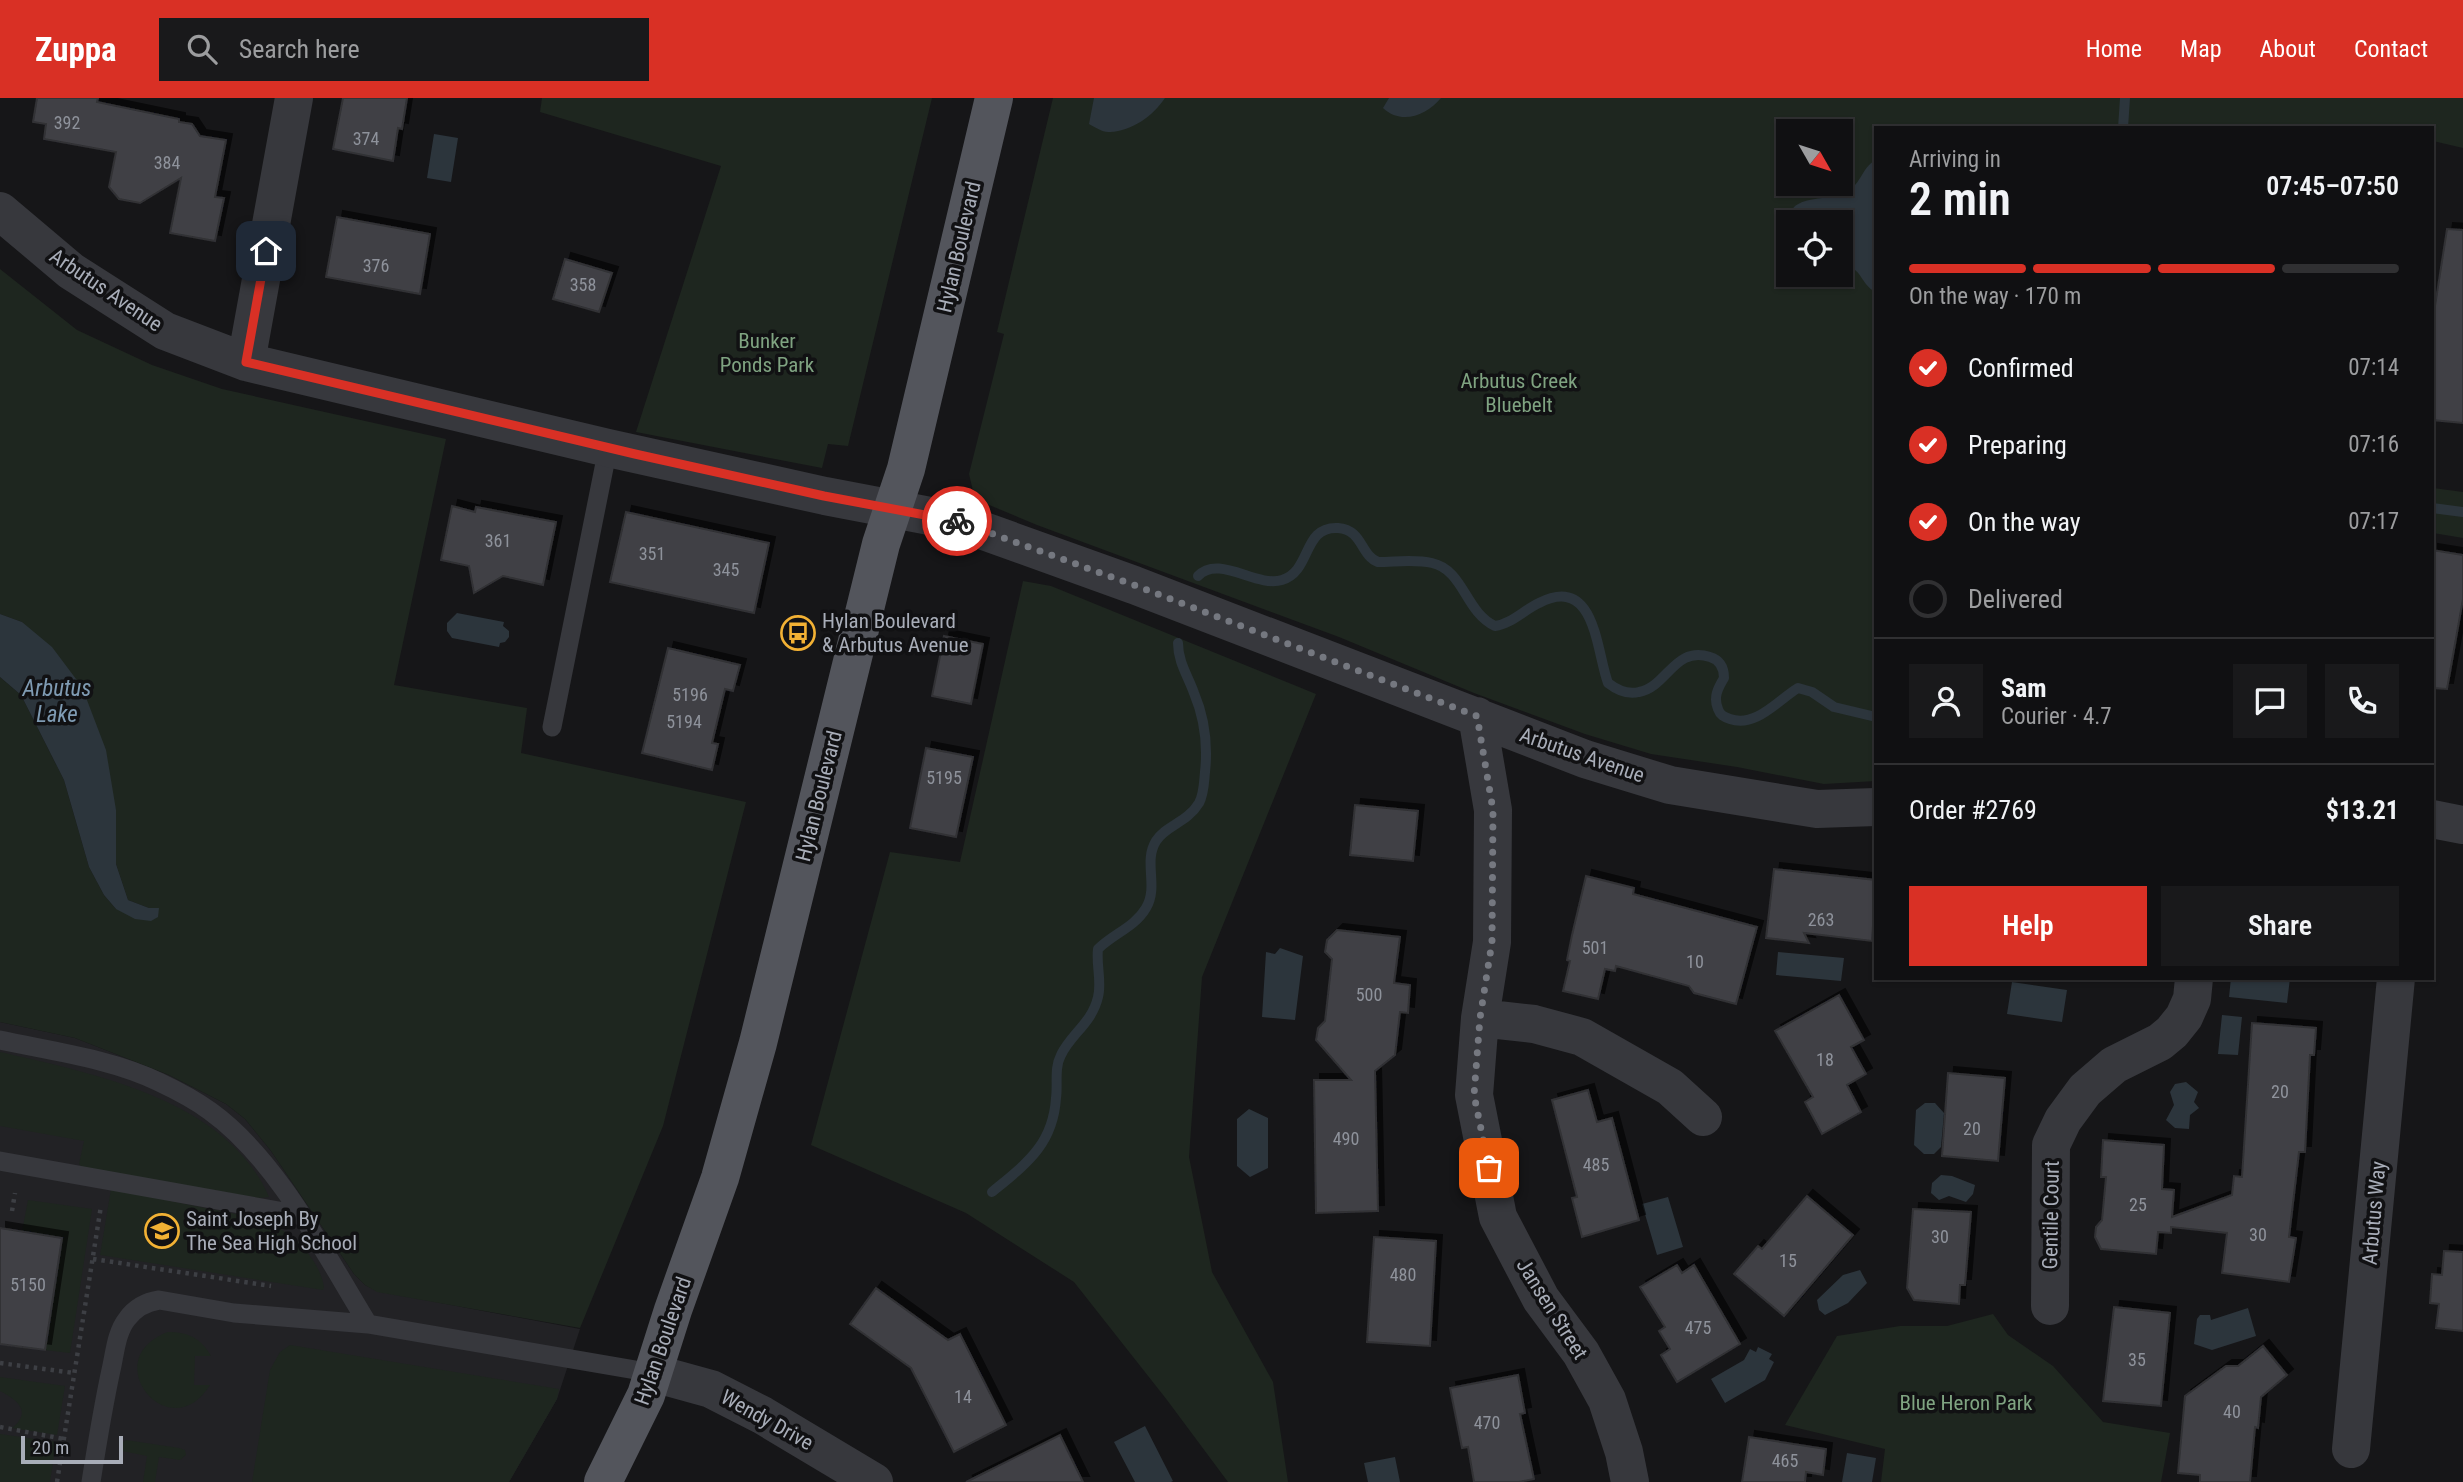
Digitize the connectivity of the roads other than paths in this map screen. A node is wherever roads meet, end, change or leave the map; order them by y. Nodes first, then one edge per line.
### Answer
1 (294, 98) edge
2 (994, 98) edge
3 (0, 211) edge
4 (246, 362) junction
5 (608, 448) junction
6 (892, 510) junction
7 (1477, 716) junction
8 (552, 727) dead end
9 (1874, 807) edge
10 (2434, 819) edge
11 (2463, 825) edge
12 (2194, 980) edge
13 (2396, 980) edge
14 (1480, 1018) junction
15 (0, 1040) edge
16 (1703, 1117) dead end
17 (0, 1161) edge
18 (301, 1214) junction
19 (2050, 1306) dead end
20 (368, 1324) junction
21 (653, 1373) junction
22 (2351, 1449) dead end
23 (91, 1482) edge
24 (603, 1482) edge
25 (874, 1482) edge
26 (1630, 1482) edge

1 - 4 street
2 - 6 main road, Hylan Boulevard
3 - 4 street, Arbutus Avenue
4 - 5 street, Arbutus Avenue
5 - 6 street, Arbutus Avenue
5 - 8 lane
6 - 7 street, Arbutus Avenue
6 - 21 main road, Hylan Boulevard
7 - 9 street, Arbutus Avenue
7 - 14 street, Jansen Street
10 - 11 street
12 - 19 street, Gentile Court
13 - 22 street, Arbutus Way
14 - 16 street
14 - 26 street, Jansen Street
15 - 18 lane
17 - 18 lane
18 - 20 lane
20 - 21 lane
20 - 23 lane
21 - 24 main road, Hylan Boulevard
21 - 25 street, Wendy Drive

